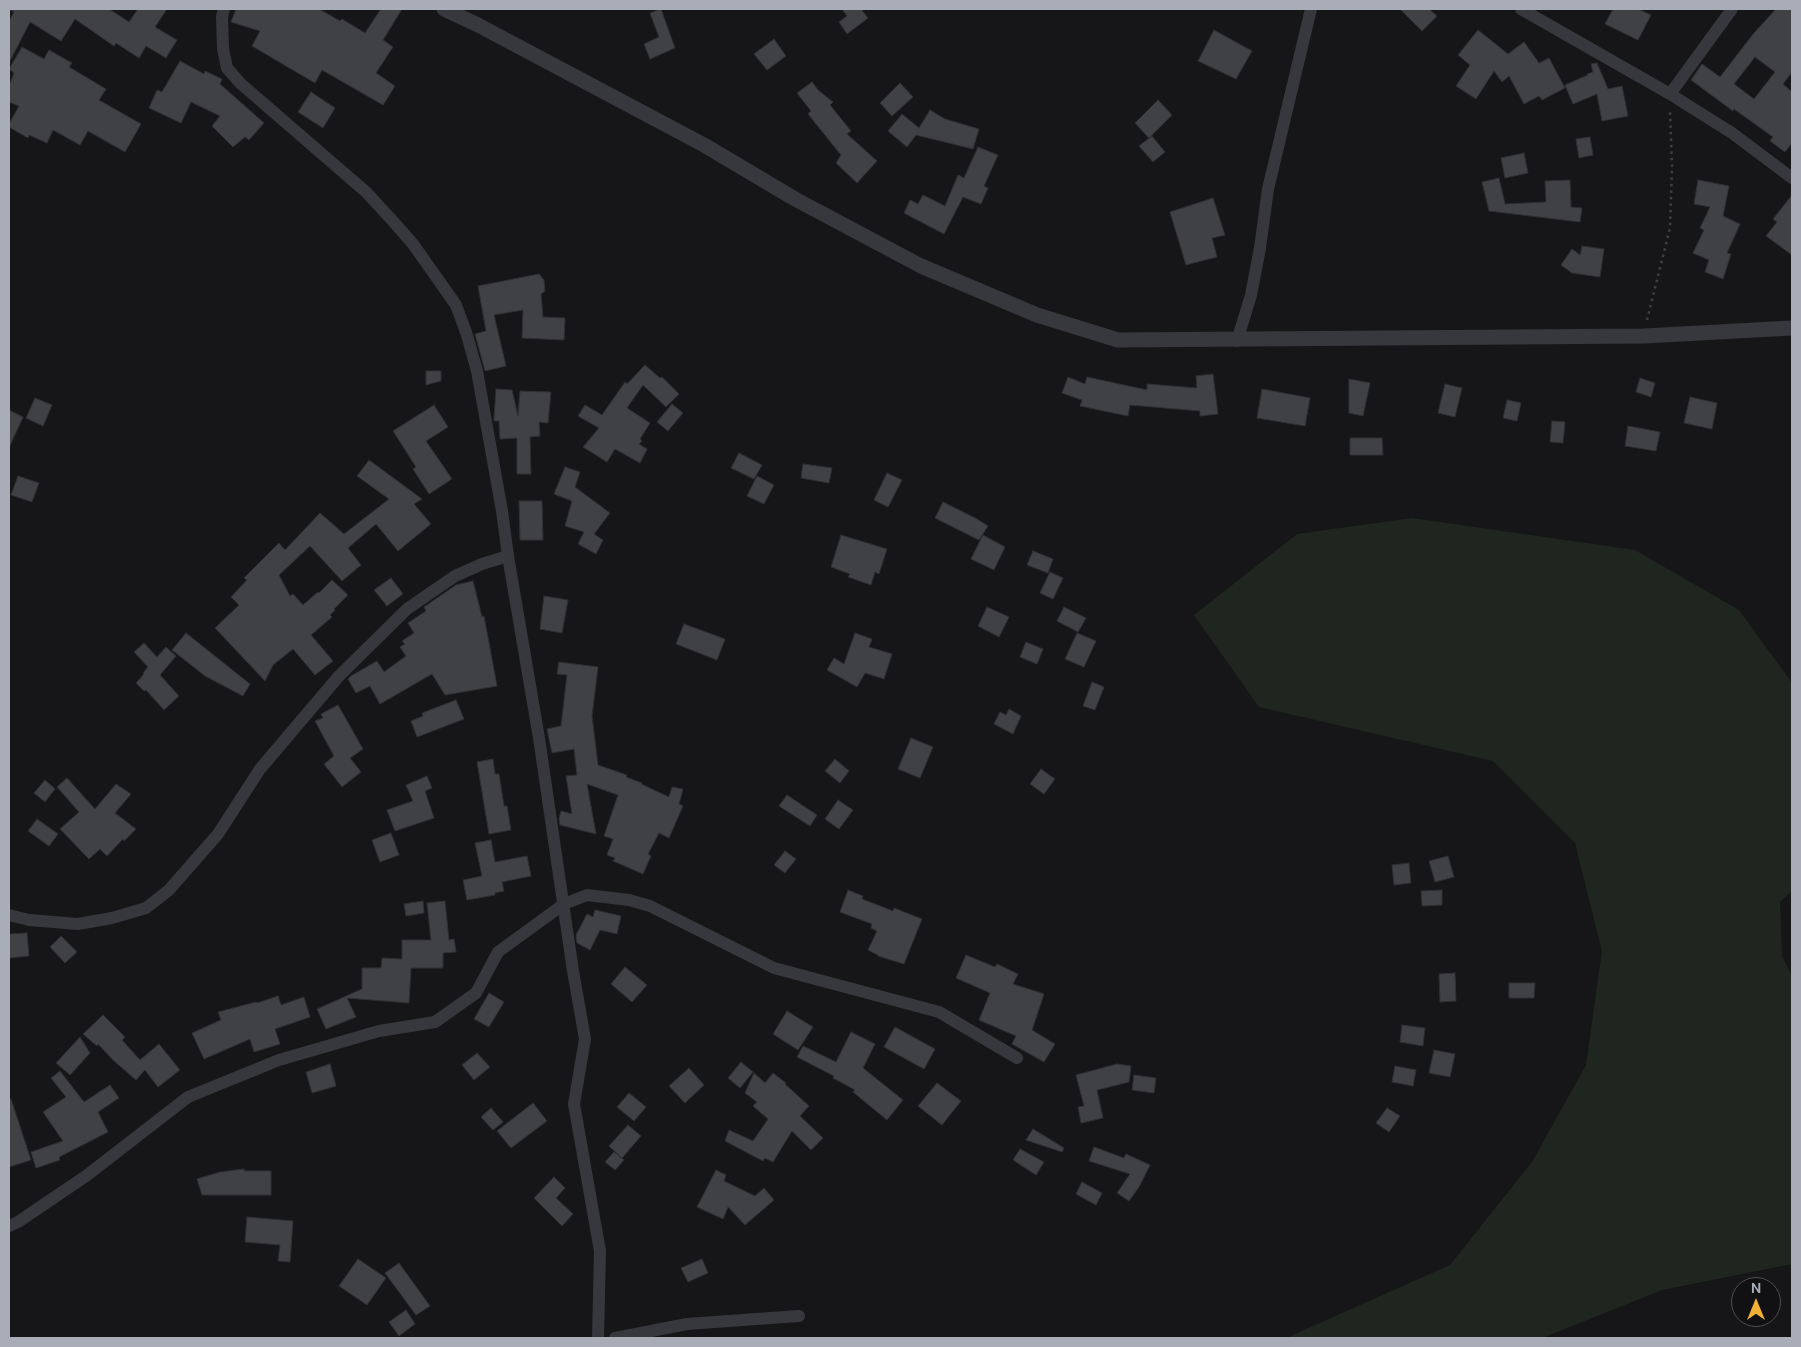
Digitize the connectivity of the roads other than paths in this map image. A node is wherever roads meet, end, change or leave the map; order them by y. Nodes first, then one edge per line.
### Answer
1 (224, 9) edge
2 (444, 9) edge
3 (1311, 9) edge
4 (1521, 9) edge
5 (1732, 9) edge
6 (1670, 94) junction
7 (1792, 178) edge
8 (1792, 328) edge
9 (1238, 341) junction
10 (508, 556) junction
11 (564, 904) junction
12 (9, 915) edge
13 (1017, 1058) dead end
14 (9, 1226) edge
15 (799, 1316) dead end
16 (598, 1338) edge
17 (615, 1338) edge

1 - 10 street
2 - 9 street
3 - 9 street
4 - 6 street
5 - 6 street
6 - 7 street
8 - 9 street
10 - 11 street
10 - 12 street
11 - 13 street
11 - 14 street
11 - 16 street
15 - 17 street

